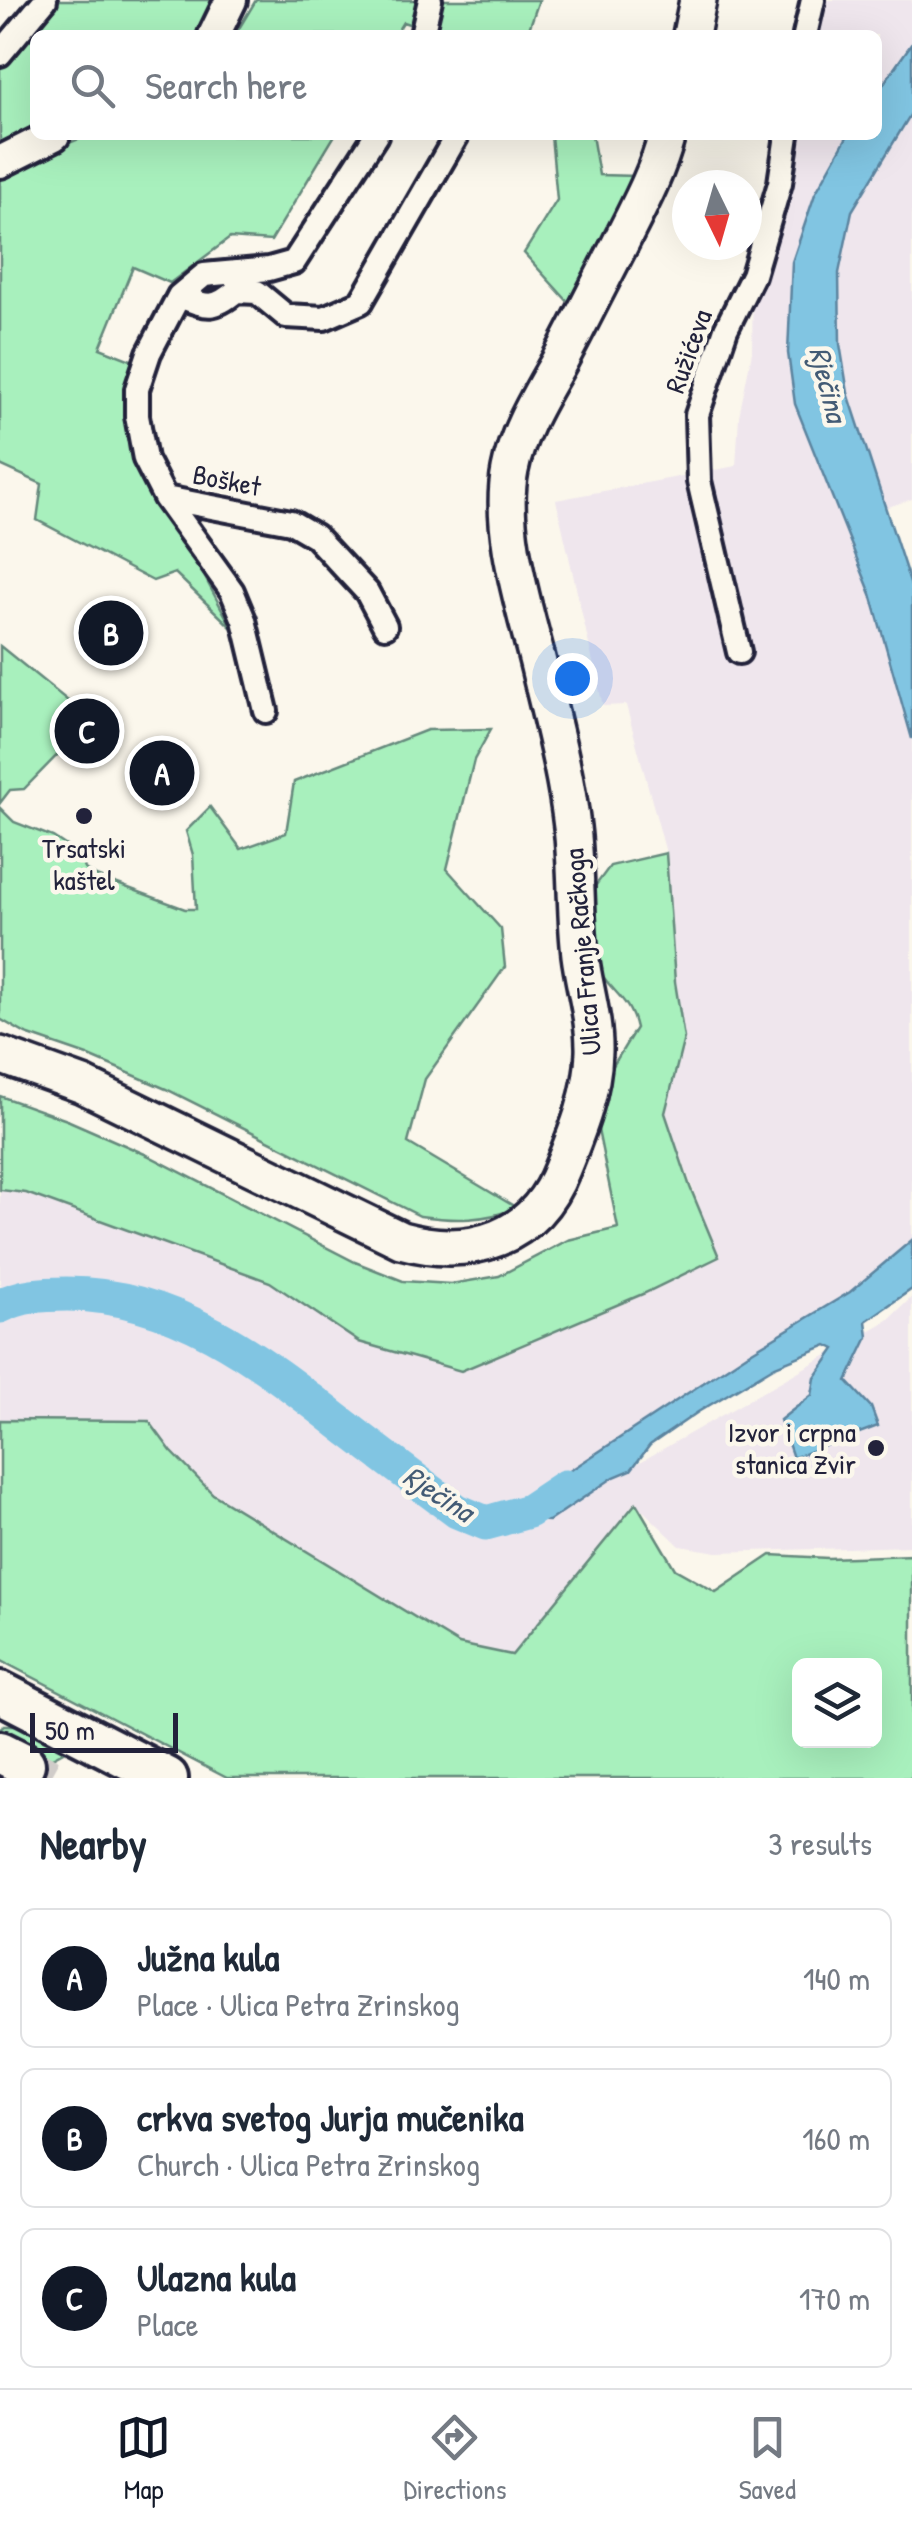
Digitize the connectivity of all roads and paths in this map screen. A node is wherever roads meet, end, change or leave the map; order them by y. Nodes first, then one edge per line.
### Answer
1 (44, 0) edge
2 (231, 0) edge
3 (430, 0) edge
4 (698, 0) edge
5 (812, 0) edge
6 (216, 30) edge
7 (423, 30) edge
8 (692, 30) edge
9 (807, 30) edge
10 (0, 54) edge
11 (44, 140) edge
12 (373, 140) edge
13 (454, 140) edge
14 (665, 140) edge
15 (785, 140) edge
16 (0, 162) edge
17 (179, 296) junction
18 (165, 498) junction
19 (385, 626) dead end
20 (739, 652) dead end
21 (266, 711) dead end
22 (0, 1055) edge
23 (17, 1700) edge
24 (166, 1778) edge

1 - 10 street
2 - 6 street
3 - 7 street
4 - 8 main road
5 - 9 street
11 - 16 street
12 - 17 street
13 - 17 street
14 - 22 main road, Ulica Franje Račkoga
15 - 20 street, Ružićeva
17 - 18 street, Bošket
18 - 19 street, Bošket
18 - 21 street
23 - 24 highway

